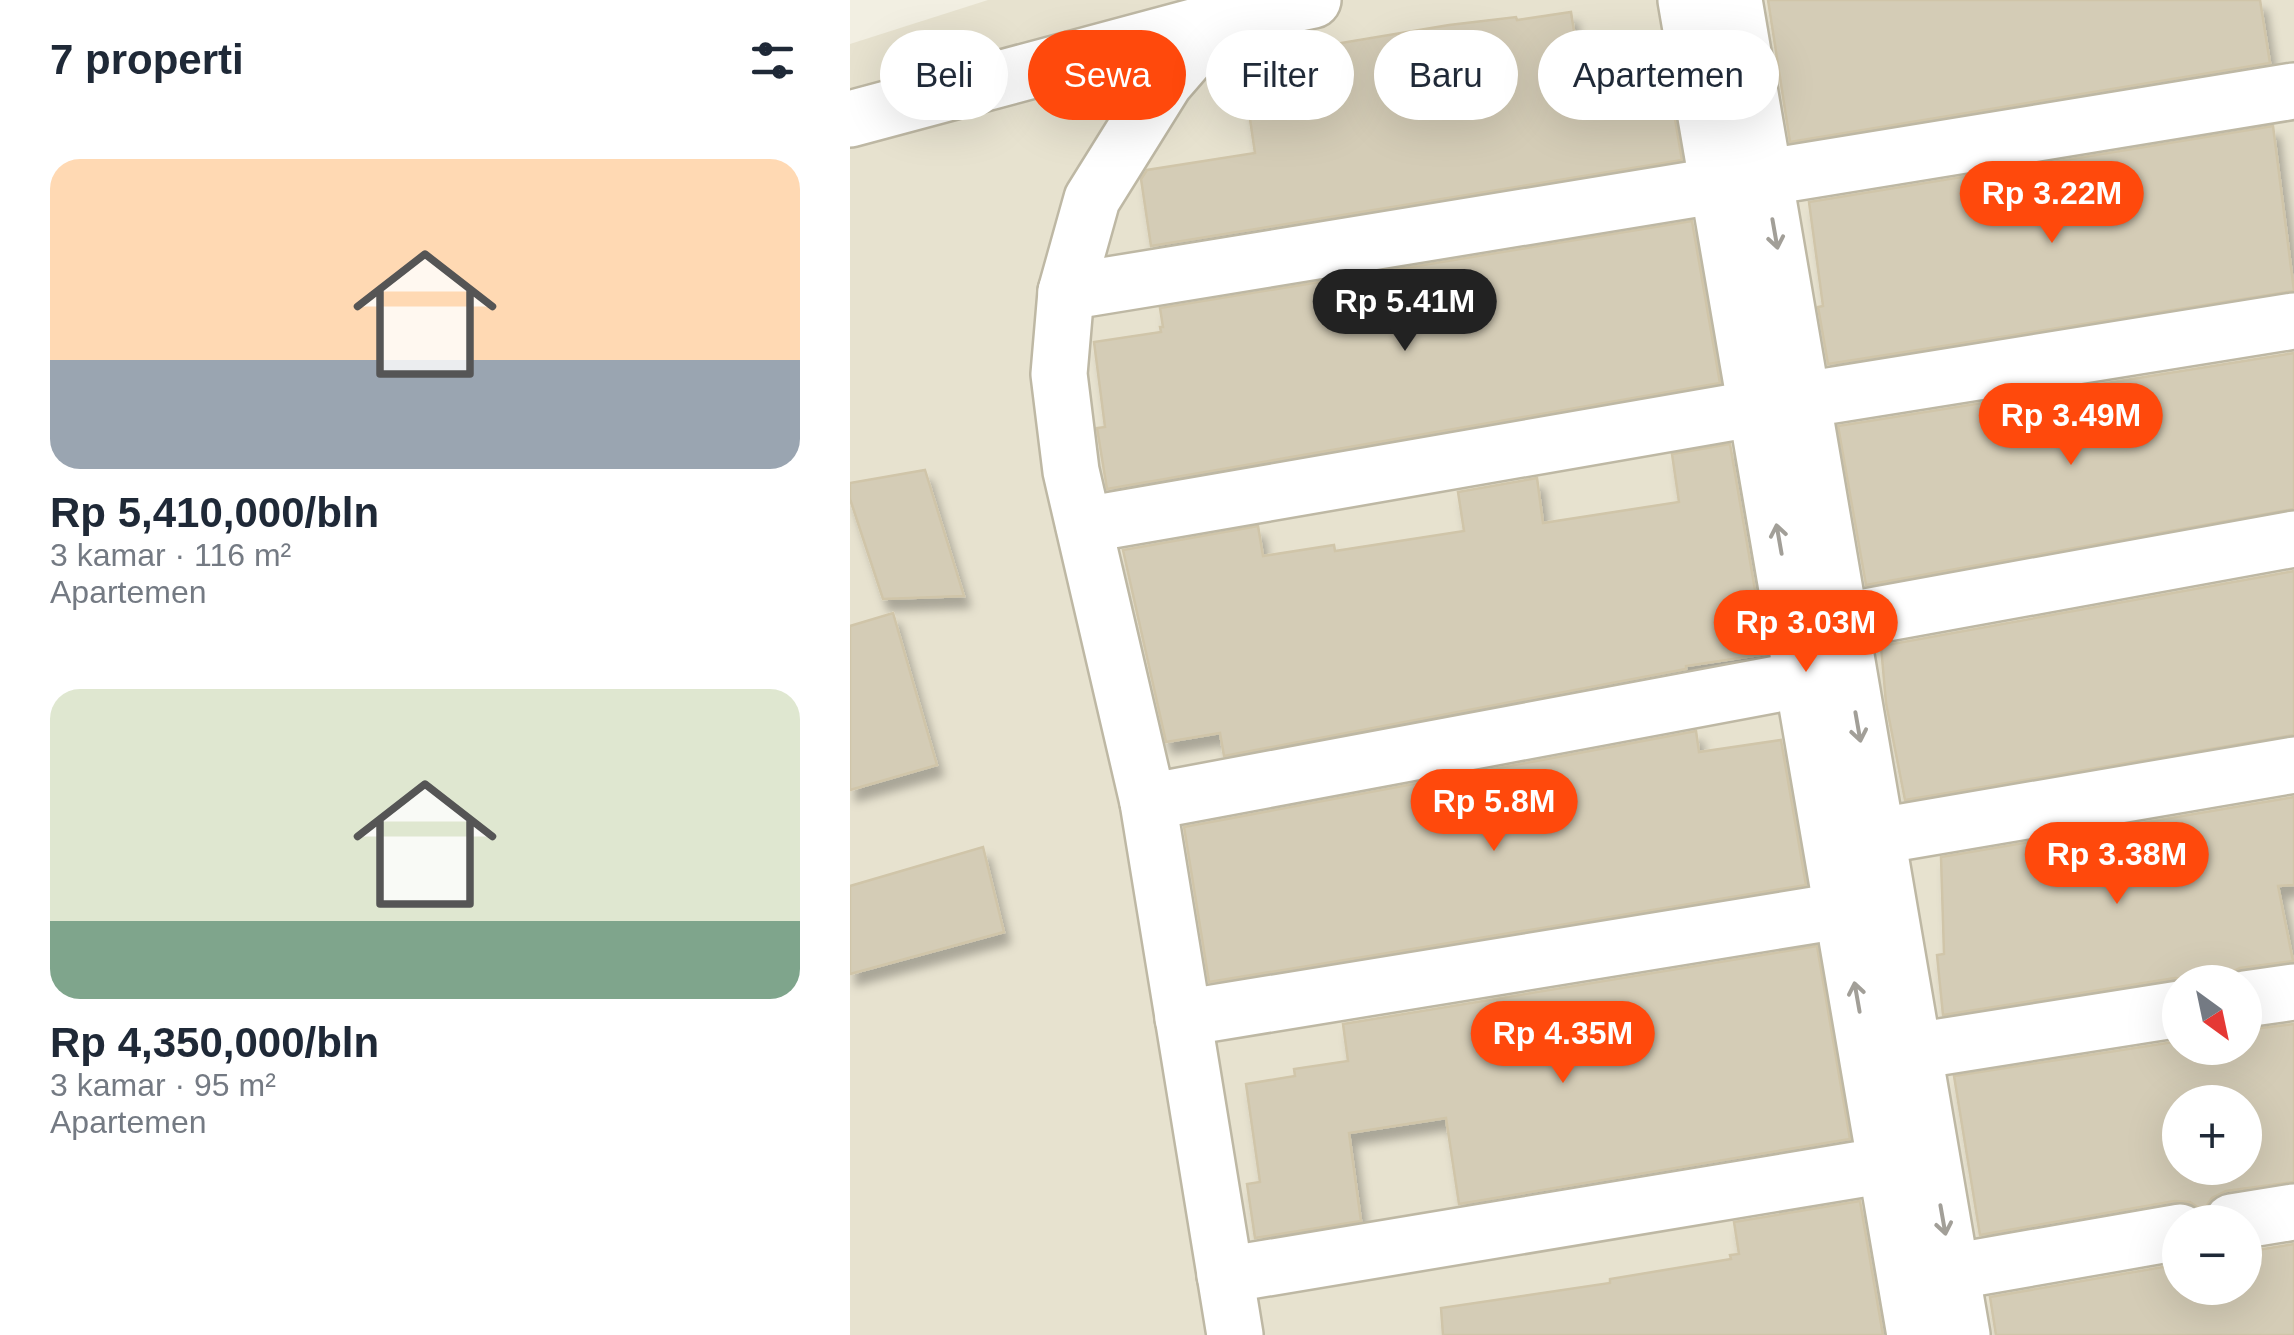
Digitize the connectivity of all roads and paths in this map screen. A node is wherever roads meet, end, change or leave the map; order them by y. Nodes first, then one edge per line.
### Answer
1 (1313, 0) edge
2 (1686, 0) edge
3 (1734, 0) edge
4 (1227, 10) edge
5 (2294, 91) edge
6 (850, 119) edge
7 (1741, 180) junction
8 (1066, 292) junction
9 (2294, 321) edge
10 (1780, 404) junction
11 (1084, 525) junction
12 (2294, 539) edge
13 (1821, 650) junction
14 (2294, 764) edge
15 (1148, 802) junction
16 (1854, 840) junction
17 (1866, 906) junction
18 (2294, 992) edge
19 (2262, 997) edge
20 (2162, 1012) edge
21 (1183, 1018) junction
22 (1890, 1054) junction
23 (1909, 1162) junction
24 (2294, 1212) edge
25 (2262, 1217) edge
26 (2162, 1235) edge
27 (1225, 1275) junction
28 (1929, 1276) junction
29 (1235, 1335) edge
30 (1915, 1335) edge
31 (1962, 1335) edge

1 - 4 street
2 - 7 street
3 - 7 street
4 - 6 street
4 - 8 street
5 - 7 street
7 - 8 street
7 - 10 street
8 - 11 street
9 - 10 street
10 - 11 street
10 - 13 street
11 - 15 street
12 - 13 street
13 - 15 street
13 - 16 street
14 - 16 street
15 - 21 street
16 - 17 street
17 - 21 street
17 - 22 street
18 - 19 street
20 - 22 street
21 - 27 street
22 - 23 street
23 - 27 street
23 - 28 street
24 - 25 street
26 - 28 street
27 - 29 street
28 - 30 street
28 - 31 street

